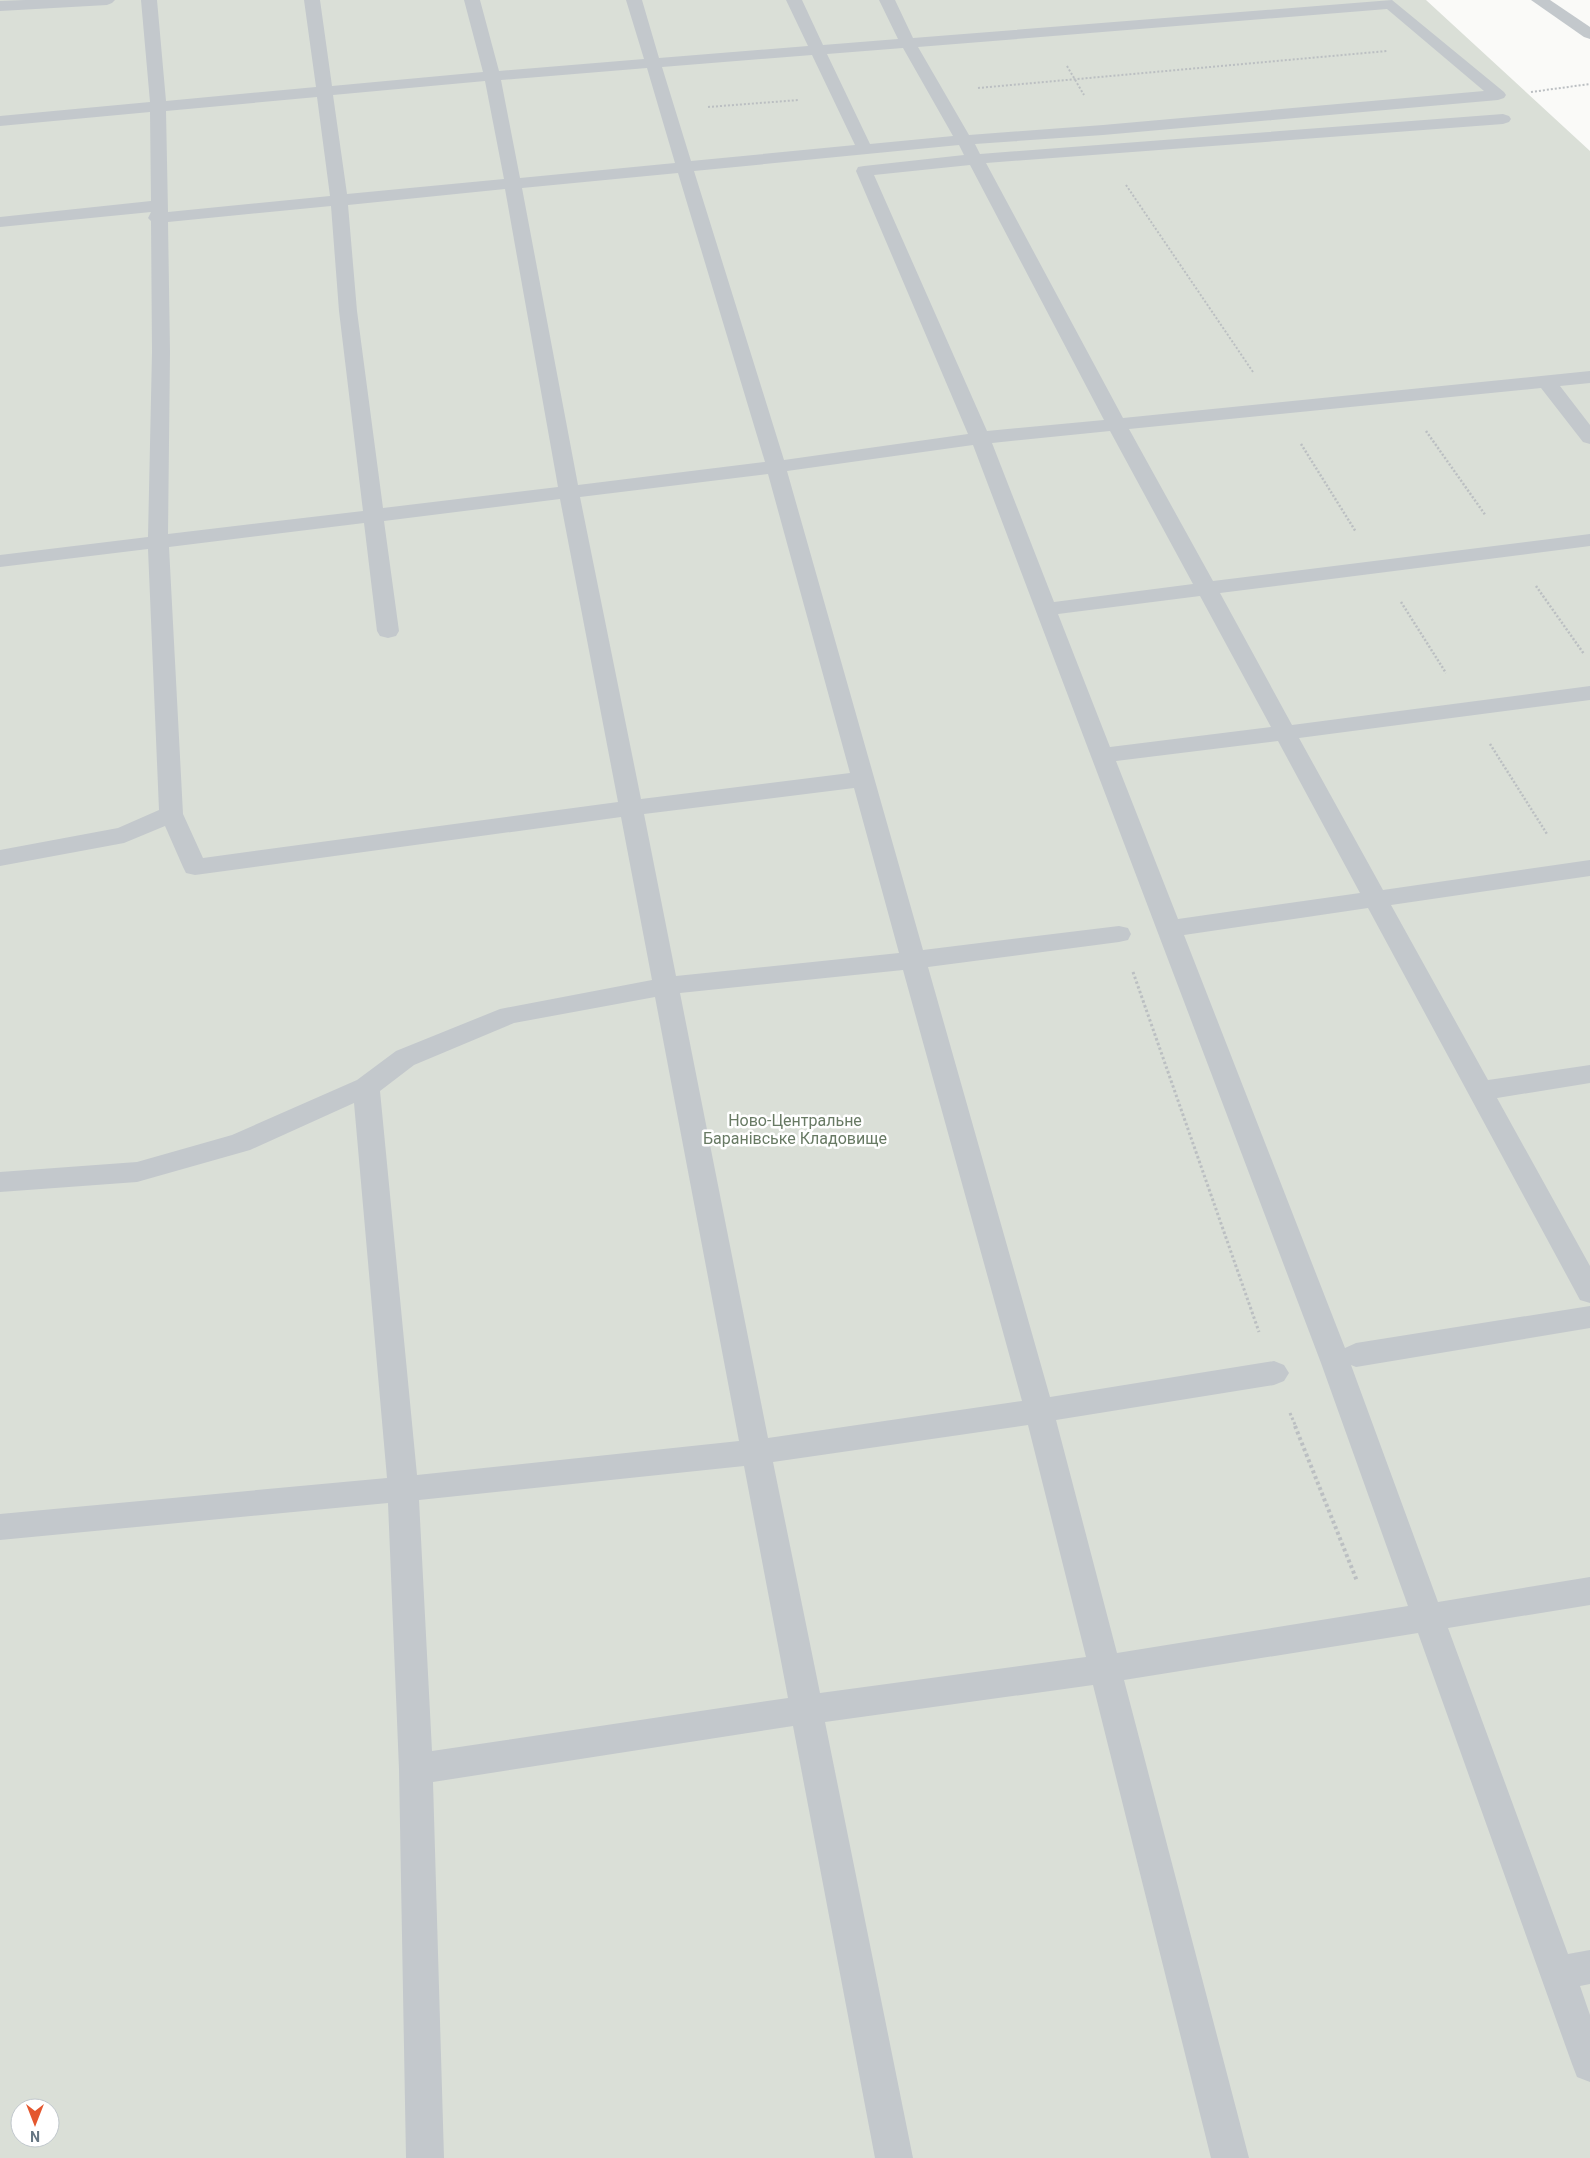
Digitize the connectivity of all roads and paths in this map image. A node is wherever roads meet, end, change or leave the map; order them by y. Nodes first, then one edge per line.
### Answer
1 (107, 0) edge
2 (149, 0) edge
3 (312, 0) edge
4 (472, 0) edge
5 (634, 0) edge
6 (794, 0) edge
7 (887, 0) edge
8 (1539, 0) edge
9 (0, 6) edge
10 (1590, 34) edge
11 (908, 44) junction
12 (1442, 46) junction
13 (818, 50) junction
14 (653, 64) junction
15 (492, 76) junction
16 (1590, 84) edge
17 (325, 91) junction
18 (935, 92) junction
19 (1498, 95) junction
20 (840, 96) junction
21 (158, 106) junction
22 (668, 111) junction
23 (1503, 119) dead end
24 (0, 121) edge
25 (1101, 149) junction
26 (865, 150) junction
27 (969, 150) junction
28 (685, 167) junction
29 (513, 184) junction
30 (339, 202) junction
31 (157, 212) junction
32 (0, 222) edge
33 (1590, 377) edge
34 (1546, 381) junction
35 (1278, 408) junction
36 (1116, 423) junction
37 (980, 438) junction
38 (1590, 438) edge
39 (776, 467) junction
40 (569, 492) junction
41 (372, 516) junction
42 (1590, 540) edge
43 (158, 542) junction
44 (0, 560) edge
45 (1378, 567) junction
46 (1207, 589) junction
47 (1046, 609) junction
48 (388, 631) dead end
49 (1590, 693) edge
50 (1469, 710) junction
51 (1285, 733) junction
52 (1102, 754) junction
53 (863, 779) junction
54 (631, 808) junction
55 (171, 814) junction
56 (0, 858) edge
57 (1580, 869) edge
58 (1375, 899) junction
59 (1169, 929) junction
60 (1119, 934) joint
61 (913, 960) junction
62 (667, 986) junction
63 (1590, 1074) edge
64 (366, 1087) junction
65 (1481, 1091) junction
66 (0, 1182) edge
67 (1590, 1292) edge
68 (1590, 1316) edge
69 (1356, 1356) dead end
70 (1274, 1373) junction
71 (1039, 1411) junction
72 (755, 1452) junction
73 (403, 1489) junction
74 (0, 1527) edge
75 (1590, 1591) edge
76 (1429, 1618) junction
77 (1375, 1627) junction
78 (1105, 1669) junction
79 (805, 1710) junction
80 (416, 1770) junction
81 (1574, 1970) edge
82 (1590, 2064) edge
83 (425, 2158) edge
84 (894, 2158) edge
85 (1230, 2158) edge

1 - 9 lane
2 - 21 lane
3 - 17 lane
4 - 15 lane
5 - 14 lane
6 - 13 lane
7 - 11 lane
8 - 10 street
11 - 12 lane
11 - 13 lane
11 - 18 lane
12 - 18 path
12 - 19 lane
13 - 14 lane
13 - 20 lane
14 - 15 lane
14 - 22 lane
15 - 17 lane
15 - 29 lane
16 - 19 path
17 - 21 lane
17 - 30 lane
18 - 27 lane
19 - 27 lane
20 - 22 path
20 - 26 lane
21 - 24 lane
21 - 31 lane
22 - 28 lane
23 - 25 lane
25 - 27 lane
25 - 35 path
26 - 27 lane
26 - 28 lane
27 - 36 lane
27 - 37 lane
28 - 29 lane
28 - 39 lane
29 - 30 lane
29 - 40 lane
30 - 31 lane
30 - 41 lane
31 - 32 lane
31 - 43 lane
33 - 34 lane
34 - 35 lane
34 - 38 lane
35 - 36 lane
35 - 45 path
36 - 37 lane
36 - 46 lane
37 - 39 lane
37 - 47 lane
39 - 40 lane
39 - 53 lane
40 - 41 lane
40 - 54 lane
41 - 43 lane
41 - 48 lane
42 - 45 lane
43 - 44 lane
43 - 55 lane
45 - 46 lane
45 - 50 path
46 - 47 lane
46 - 51 lane
47 - 52 lane
49 - 50 lane
50 - 51 lane
50 - 57 path
51 - 52 lane
51 - 58 lane
52 - 59 lane
53 - 54 lane
53 - 61 lane
54 - 55 lane
54 - 62 lane
55 - 56 lane
57 - 58 lane
58 - 59 lane
58 - 65 lane
59 - 76 lane
60 - 61 lane
60 - 70 path
61 - 62 lane
61 - 71 lane
62 - 64 lane
62 - 72 lane
63 - 65 lane
64 - 66 lane
64 - 73 lane
65 - 67 lane
68 - 69 lane
70 - 71 lane
70 - 77 path
71 - 72 lane
71 - 78 lane
72 - 73 lane
72 - 79 lane
73 - 74 lane
73 - 80 lane
75 - 76 lane
76 - 77 lane
76 - 81 lane
77 - 78 lane
78 - 79 lane
78 - 85 lane
79 - 80 lane
79 - 84 lane
80 - 83 lane
81 - 82 lane

